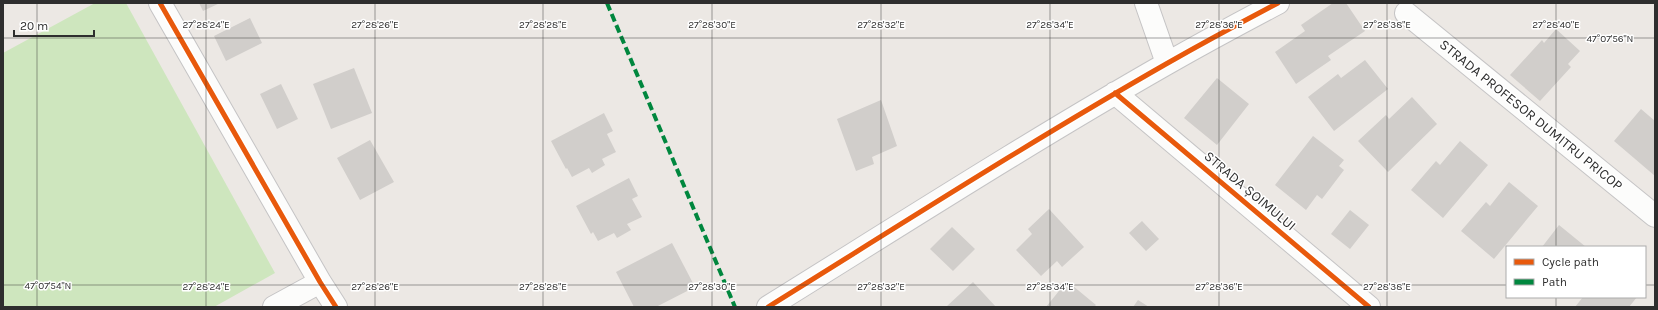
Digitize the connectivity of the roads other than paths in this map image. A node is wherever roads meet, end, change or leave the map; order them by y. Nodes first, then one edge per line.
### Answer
1 (160, 3) edge
2 (1146, 3) edge
3 (1278, 3) edge
4 (1406, 13) dead end
5 (1167, 63) junction
6 (1115, 93) junction
7 (1655, 216) edge
8 (320, 282) junction
9 (274, 307) edge
10 (336, 307) edge
11 (768, 307) edge
12 (1369, 307) edge

1 - 8 street
2 - 5 street
3 - 5 street
4 - 7 street, STRADA PROFESOR DUMITRU PRICOP
5 - 6 street
6 - 11 street
6 - 12 street, STRADA ȘOIMULUI
8 - 9 street
8 - 10 street

